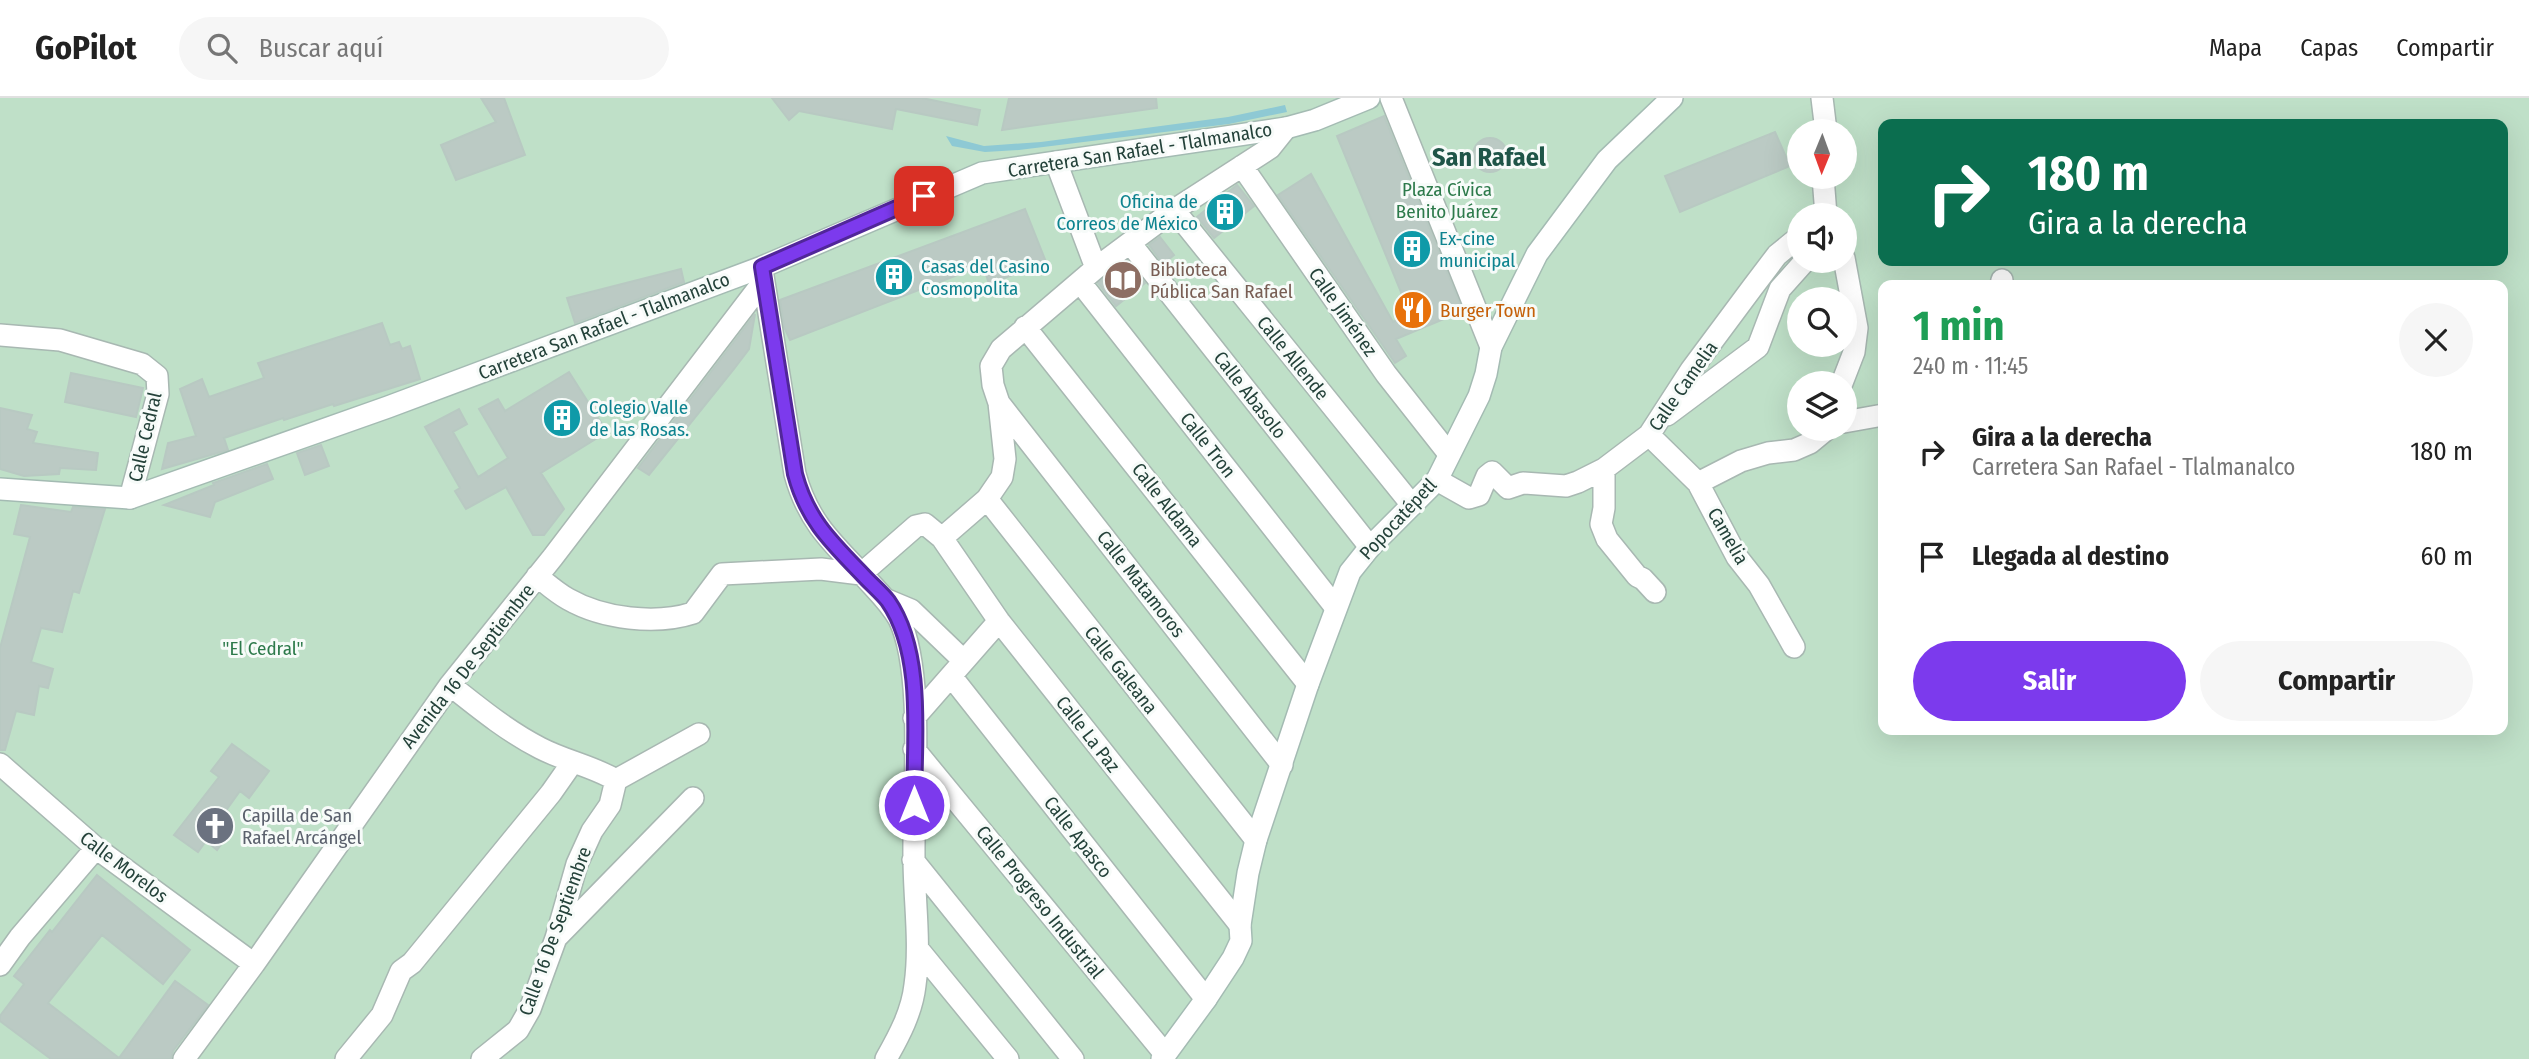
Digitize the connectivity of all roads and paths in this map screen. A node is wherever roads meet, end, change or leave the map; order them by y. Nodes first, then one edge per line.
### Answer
1 (1369, 98) edge
2 (1391, 98) edge
3 (1672, 98) edge
4 (1822, 98) edge
5 (1825, 119) edge
6 (1286, 128) junction
7 (1056, 162) junction
8 (1242, 166) junction
9 (1174, 210) junction
10 (1130, 243) junction
11 (1787, 247) edge
12 (1794, 273) edge
13 (1847, 273) edge
14 (763, 274) junction
15 (1088, 275) junction
16 (1025, 327) junction
17 (0, 335) edge
18 (1491, 347) junction
19 (1847, 371) edge
20 (999, 402) junction
21 (1878, 416) edge
22 (1857, 420) edge
23 (1653, 429) junction
24 (1812, 441) edge
25 (1449, 454) junction
26 (1604, 469) junction
27 (1437, 480) junction
28 (1698, 483) junction
29 (0, 489) edge
30 (130, 498) junction
31 (987, 499) junction
32 (1412, 505) junction
33 (942, 538) junction
34 (1370, 547) junction
35 (861, 574) junction
36 (537, 576) junction
37 (1655, 592) dead end
38 (887, 600) junction
39 (1336, 608) junction
40 (999, 621) junction
41 (1794, 647) dead end
42 (957, 668) junction
43 (1308, 684) junction
44 (450, 685) junction
45 (914, 718) junction
46 (699, 734) dead end
47 (914, 749) junction
48 (0, 764) edge
49 (572, 764) junction
50 (1282, 765) junction
51 (616, 780) junction
52 (693, 798) dead end
53 (1256, 840) junction
54 (96, 848) junction
55 (914, 860) junction
56 (1240, 925) junction
57 (556, 938) junction
58 (918, 948) junction
59 (254, 964) junction
60 (0, 965) edge
61 (1206, 999) junction
62 (894, 1055) edge
63 (1163, 1057) edge
64 (184, 1059) edge
65 (345, 1059) edge
66 (482, 1059) edge
67 (1008, 1059) edge
68 (1073, 1059) edge

1 - 6 street, Carretera San Rafael - Tlalmanalco
2 - 18 street
3 - 18 street, Popocatépetl
4 - 5 street
6 - 7 street, Carretera San Rafael - Tlalmanalco
6 - 8 street
7 - 14 street, Carretera San Rafael - Tlalmanalco
7 - 15 street, Calle Tron
8 - 9 street
8 - 25 street, Calle Jiménez
9 - 10 street
9 - 32 street, Calle Allende
10 - 15 street
10 - 34 street, Calle Abasolo
11 - 23 street, Calle Camelia
12 - 23 street
13 - 19 street
14 - 30 street, Carretera San Rafael - Tlalmanalco
14 - 35 street
14 - 36 street, Avenida 16 De Septiembre
15 - 16 street
15 - 39 street, Calle Tron
16 - 20 street
16 - 43 street, Calle Aldama
17 - 30 street, Calle Cedral
18 - 25 street, Popocatépetl
20 - 31 street
20 - 50 street, Calle Matamoros
21 - 22 street
23 - 26 street, Calle Camelia
23 - 28 street, Camelia
24 - 28 street
25 - 27 street, Popocatépetl
26 - 27 street, Calle Camelia
26 - 37 street
27 - 32 street, Popocatépetl
28 - 41 street, Camelia
29 - 30 street, Carretera San Rafael - Tlalmanalco
31 - 33 street
31 - 53 street, Calle Galeana
32 - 34 street, Popocatépetl
33 - 35 street
33 - 40 street, Calle La Paz
34 - 39 street, Popocatépetl
35 - 36 street
35 - 38 street
36 - 44 street, Avenida 16 De Septiembre
38 - 42 street, Calle Apasco
38 - 45 street
39 - 43 street, Popocatépetl
40 - 42 street
40 - 56 street, Calle La Paz
42 - 45 street
42 - 61 street, Calle Apasco
43 - 50 street, Popocatépetl
44 - 49 street
44 - 59 street, Avenida 16 De Septiembre
45 - 47 street
46 - 51 street
47 - 55 street
47 - 63 street, Calle Progreso Industrial
48 - 54 street, Calle Morelos
49 - 51 street
49 - 65 street
50 - 53 street, Popocatépetl
51 - 57 street, Calle 16 De Septiembre
52 - 57 street
53 - 56 street, Popocatépetl
54 - 59 street, Calle Morelos
54 - 60 street
55 - 58 street
55 - 68 street
56 - 61 street, Popocatépetl
57 - 66 street, Calle 16 De Septiembre
58 - 62 street
58 - 67 street
59 - 64 street, Avenida 16 De Septiembre
61 - 63 street, Popocatépetl

